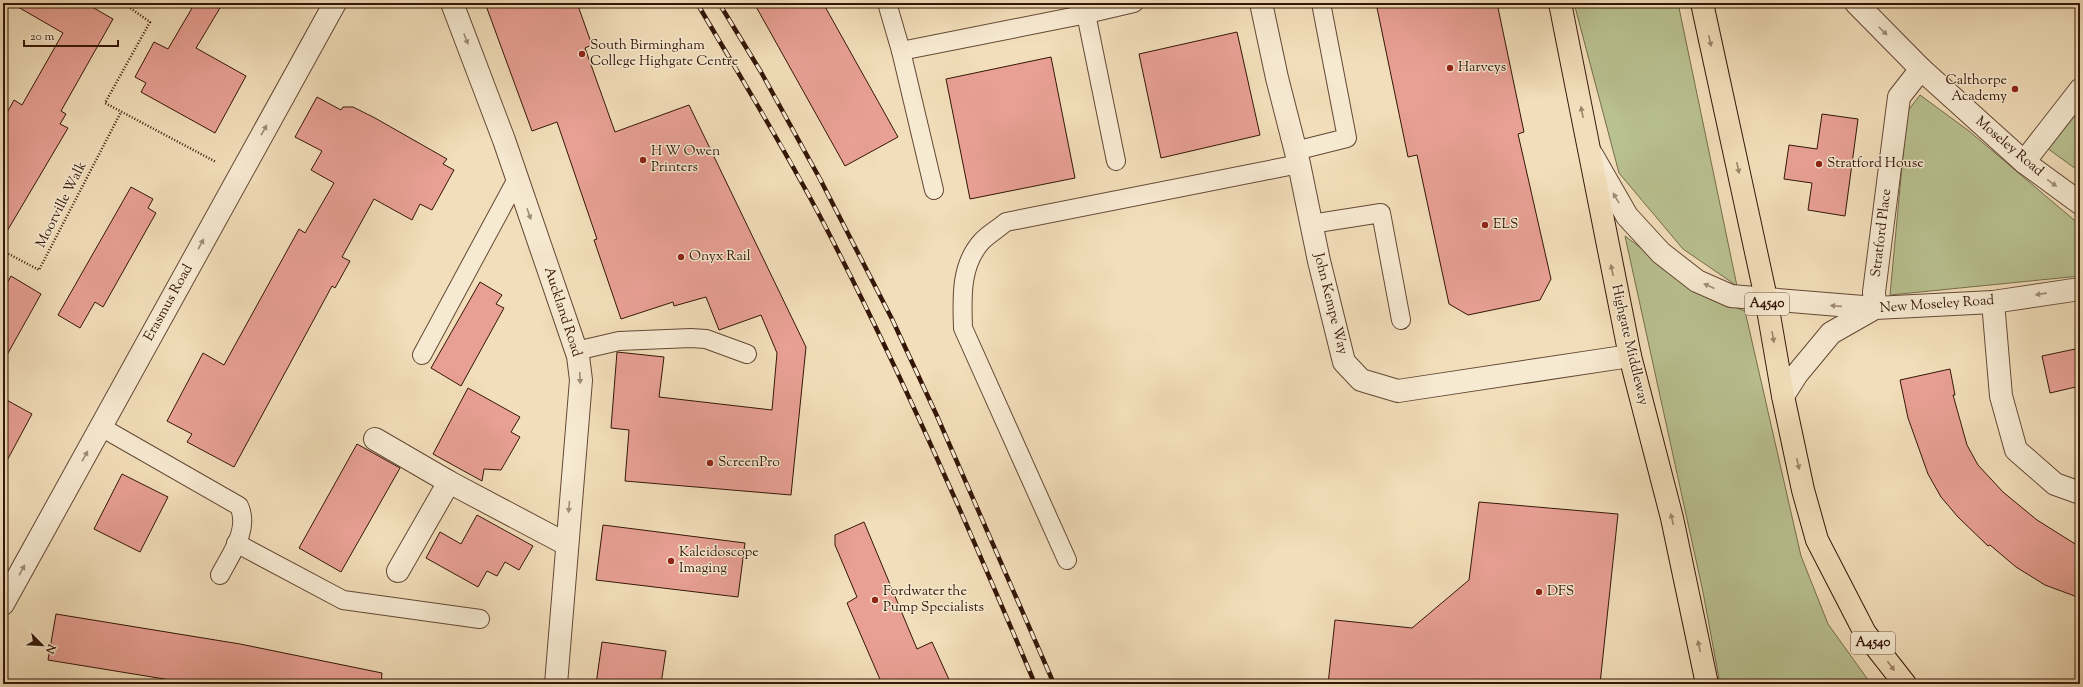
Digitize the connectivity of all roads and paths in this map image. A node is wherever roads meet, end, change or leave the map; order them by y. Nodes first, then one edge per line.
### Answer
1 (123, 3) edge
2 (335, 3) edge
3 (452, 3) edge
4 (887, 3) edge
5 (1134, 3) edge
6 (1261, 3) edge
7 (1321, 3) edge
8 (1560, 3) edge
9 (1702, 3) edge
10 (1856, 3) edge
11 (1085, 9) edge
12 (901, 51) junction
13 (1921, 69) junction
14 (2080, 90) edge
15 (121, 112) junction
16 (1589, 151) junction
17 (1297, 157) junction
18 (1116, 161) dead end
19 (2024, 162) junction
20 (240, 174) junction
21 (517, 178) junction
22 (934, 190) dead end
23 (2080, 203) edge
24 (1311, 224) junction
25 (3, 251) edge
26 (2080, 289) edge
27 (1766, 298) junction
28 (1993, 302) junction
29 (1875, 308) junction
30 (1401, 320) dead end
31 (576, 351) junction
32 (747, 354) dead end
33 (422, 355) dead end
34 (1630, 356) junction
35 (1783, 396) junction
36 (101, 426) junction
37 (375, 439) dead end
38 (449, 482) junction
39 (2080, 493) edge
40 (236, 544) junction
41 (566, 544) junction
42 (1067, 560) dead end
43 (398, 571) dead end
44 (220, 575) dead end
45 (3, 604) edge
46 (480, 619) dead end
47 (556, 684) edge
48 (1707, 684) edge
49 (1905, 684) edge

1 - 15 path
20 -> 2 street, Erasmus Road
3 -> 21 street, Auckland Road
4 - 12 lane
5 - 11 lane
6 - 17 street, John Kempe Way
7 - 17 lane
16 -> 8 highway, Highgate Middleway
9 -> 27 highway, A4540
10 -> 13 street, Moseley Road
11 - 12 lane
11 - 18 lane
12 - 22 lane
13 - 19 street, Moseley Road
13 - 29 street, Stratford Place
14 - 19 street
15 - 20 path
15 - 25 path, Moorville Walk
27 -> 16 street
34 -> 16 highway, Highgate Middleway
17 - 24 street, John Kempe Way
17 - 42 lane
19 -> 23 street, Moseley Road
36 -> 20 street, Erasmus Road
21 -> 31 street, Auckland Road
21 - 33 lane
24 - 30 lane
24 - 34 street, John Kempe Way
26 -> 28 street, New Moseley Road
29 -> 27 street
27 -> 35 highway, A4540
28 - 29 street, New Moseley Road
28 - 39 street
29 - 35 street, New Moseley Road
31 - 32 lane
31 -> 41 street, Auckland Road
48 -> 34 highway, Highgate Middleway
35 -> 49 highway, A4540
36 - 40 lane
45 -> 36 street, Erasmus Road
37 - 38 street
38 - 41 street
38 - 43 street
40 - 44 lane
40 - 46 lane
41 - 47 street, Auckland Road

